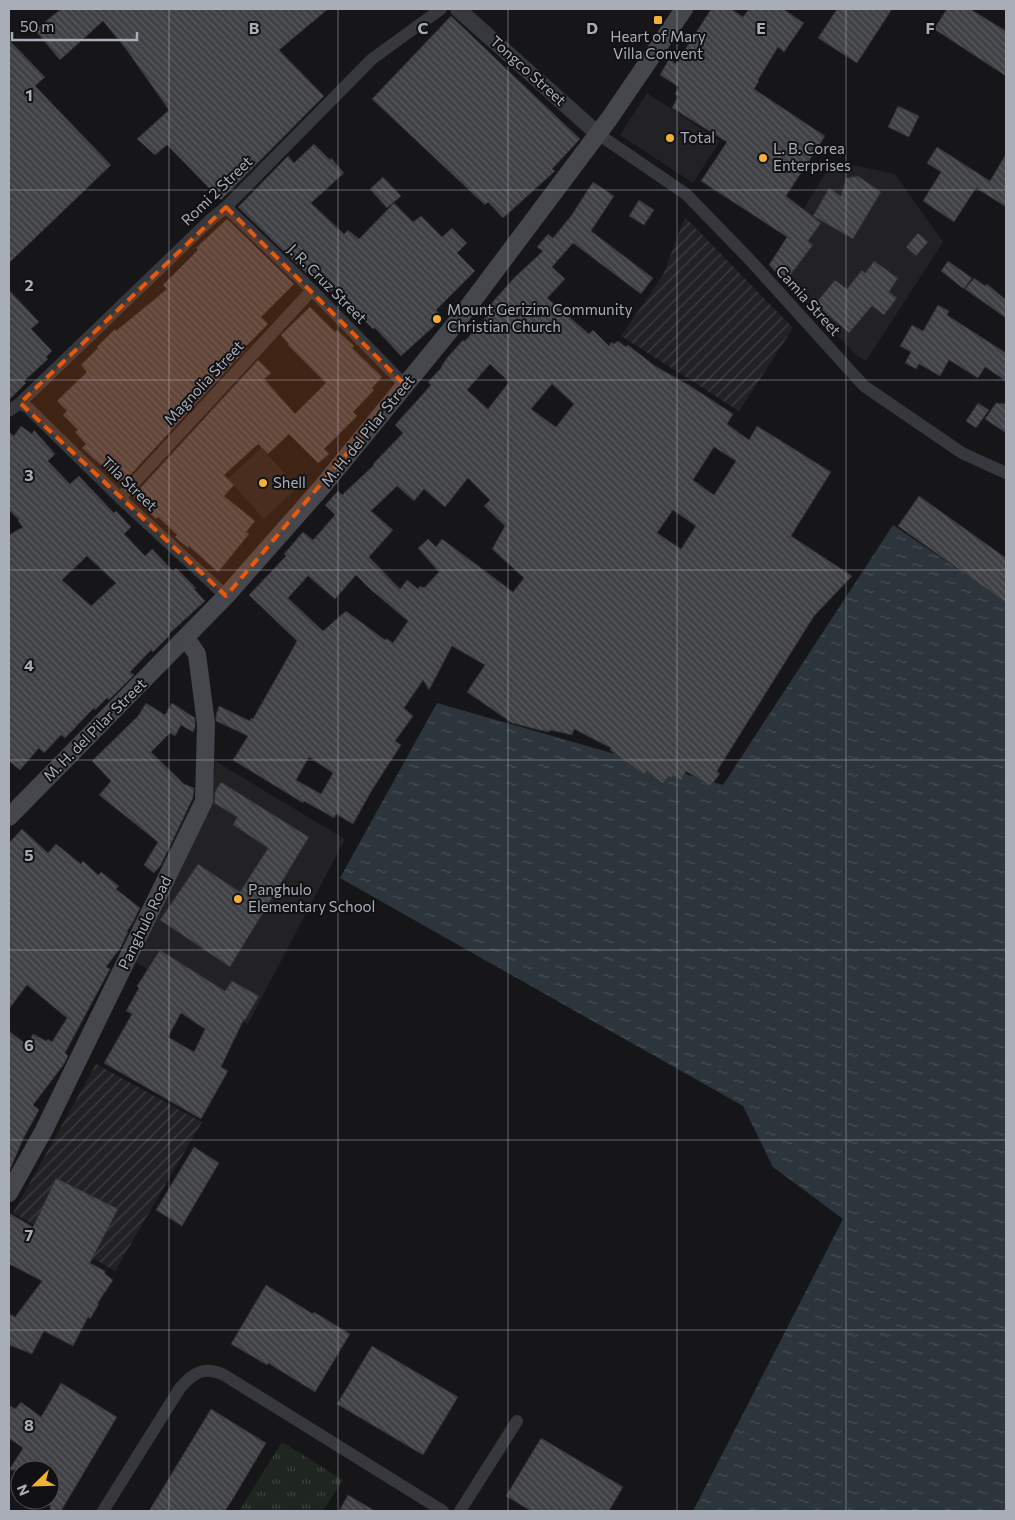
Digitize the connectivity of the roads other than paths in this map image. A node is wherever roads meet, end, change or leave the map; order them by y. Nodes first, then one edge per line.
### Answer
1 (441, 9) edge
2 (458, 9) edge
3 (684, 9) edge
4 (598, 134) junction
5 (226, 207) junction
6 (312, 290) junction
7 (405, 385) junction
8 (20, 403) junction
9 (9, 411) edge
10 (1006, 473) edge
11 (120, 498) junction
12 (226, 596) junction
13 (186, 638) junction
14 (9, 817) edge
15 (9, 1193) edge
16 (517, 1421) dead end
17 (103, 1511) edge
18 (444, 1511) edge
19 (460, 1511) edge

1 - 5 street, Romi 2 Street
2 - 4 street, Tongco Street
3 - 4 main road, M. H. del Pilar Street
4 - 7 main road, M. H. del Pilar Street
4 - 10 street, Camia Street
5 - 6 street, J. R. Cruz Street
5 - 8 street, Romi 2 Street
6 - 7 street, J. R. Cruz Street
6 - 11 street, Magnolia Street
7 - 12 main road, M. H. del Pilar Street
8 - 9 street
8 - 11 street, Tila Street
11 - 12 street, Tila Street
12 - 13 main road, M. H. del Pilar Street
13 - 14 main road, M. H. del Pilar Street
13 - 15 main road, Panghulo Road
16 - 19 street
17 - 18 street

